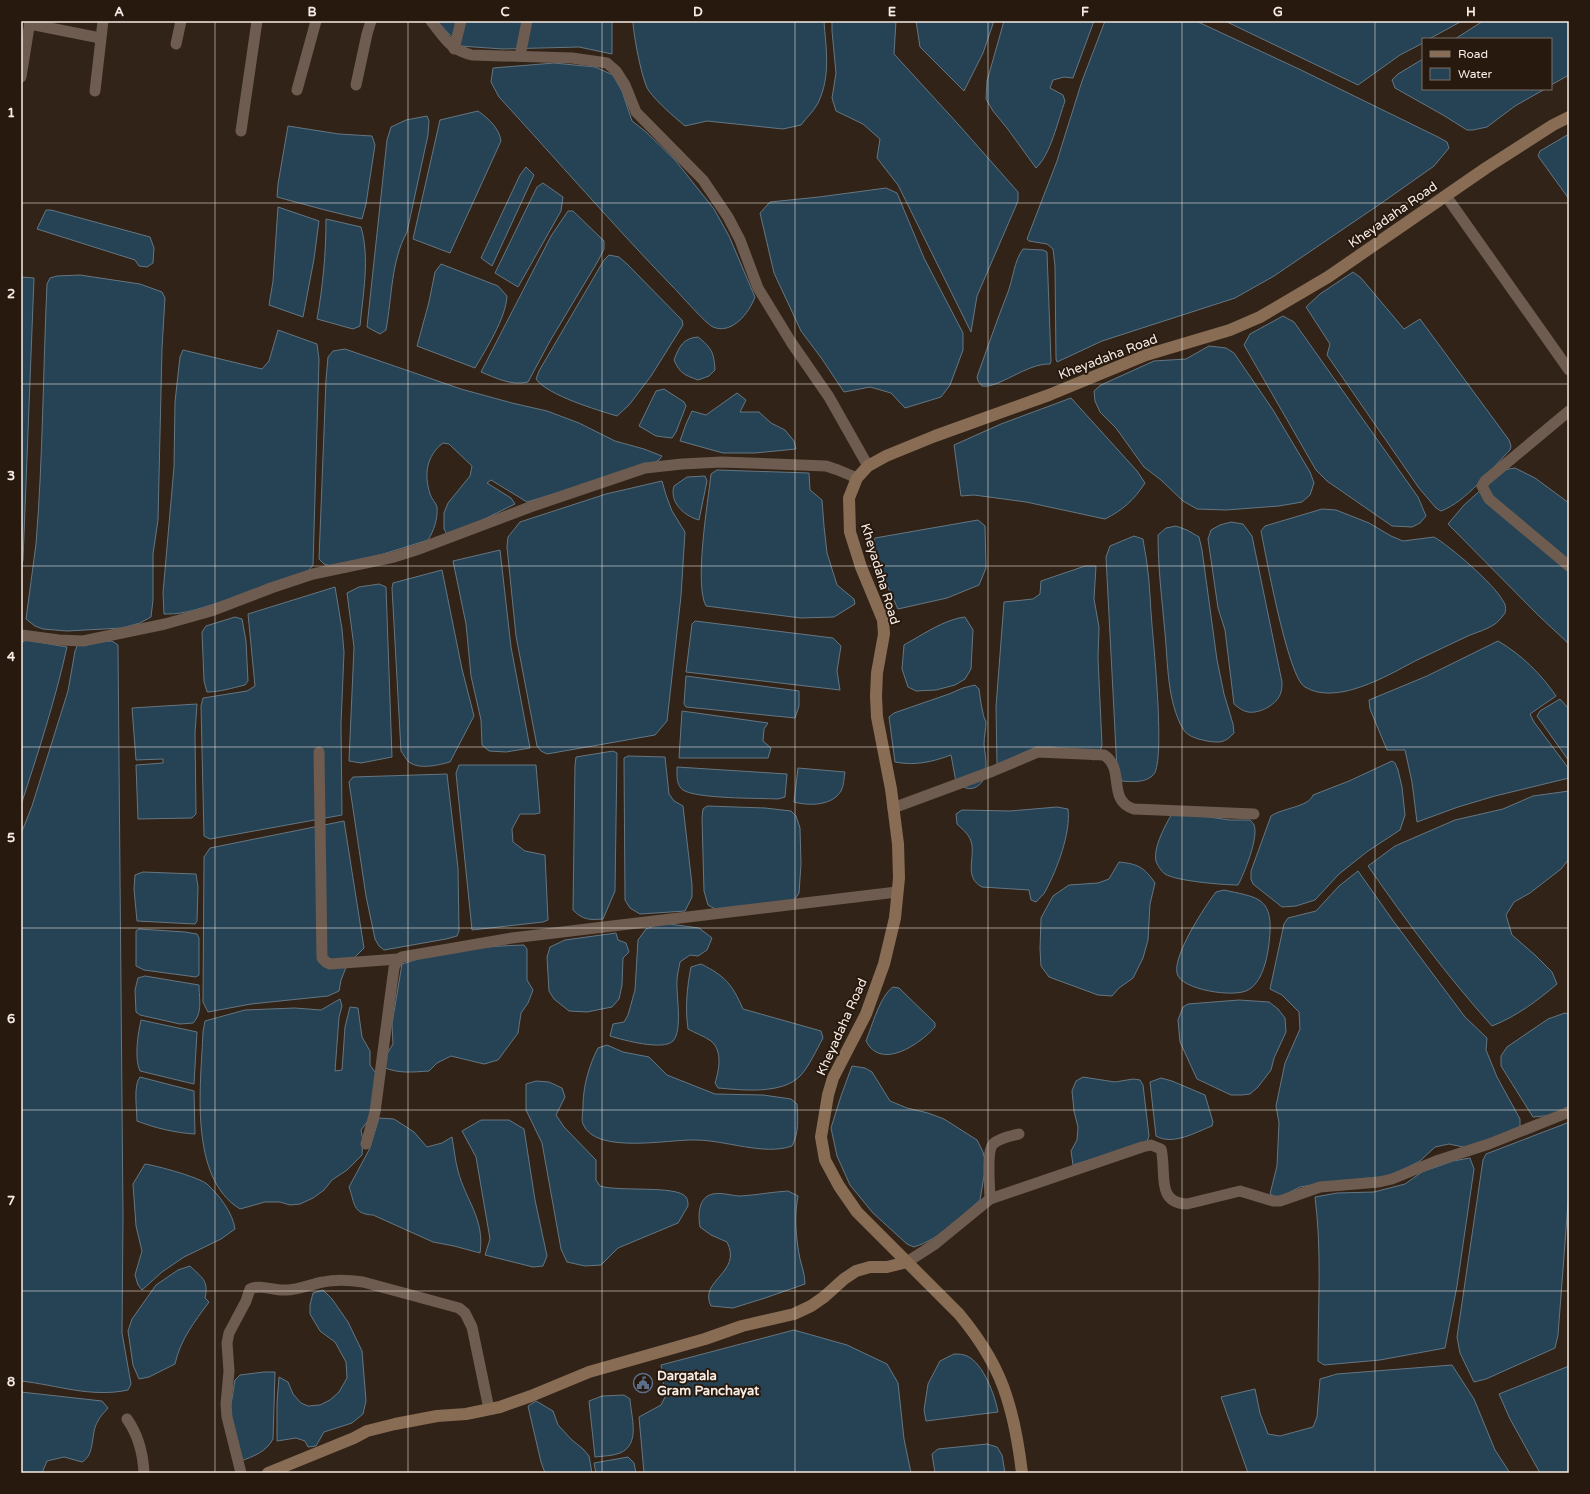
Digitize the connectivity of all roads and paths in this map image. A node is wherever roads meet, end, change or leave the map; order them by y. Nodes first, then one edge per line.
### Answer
1 (103, 21) edge
2 (181, 21) edge
3 (257, 21) edge
4 (316, 21) edge
5 (372, 21) edge
6 (431, 21) edge
7 (461, 21) edge
8 (527, 21) edge
9 (30, 22) edge
10 (100, 38) junction
11 (176, 44) dead end
12 (454, 49) junction
13 (520, 56) junction
14 (21, 78) edge
15 (356, 85) dead end
16 (296, 90) dead end
17 (95, 91) dead end
18 (1569, 117) edge
19 (241, 131) dead end
20 (1446, 196) junction
21 (1569, 370) edge
22 (1569, 411) edge
23 (865, 462) junction
24 (847, 473) junction
25 (1569, 566) edge
26 (21, 635) edge
27 (319, 752) dead end
28 (893, 808) junction
29 (1254, 814) dead end
30 (898, 892) junction
31 (398, 959) junction
32 (1569, 1112) edge
33 (1019, 1134) dead end
34 (366, 1144) dead end
35 (990, 1199) junction
36 (907, 1262) junction
37 (489, 1409) junction
38 (127, 1419) dead end
39 (144, 1473) edge
40 (241, 1473) edge
41 (268, 1473) edge
42 (1022, 1473) edge

1 - 10 street
2 - 11 street
3 - 19 street
4 - 16 street
5 - 15 street
6 - 12 street
7 - 12 street
8 - 13 street
9 - 10 street
9 - 14 street
10 - 17 street
12 - 13 street
13 - 23 street
18 - 20 main road, Kheyadaha Road
20 - 21 street
20 - 23 main road, Kheyadaha Road
22 - 25 street
23 - 24 main road, Kheyadaha Road
24 - 26 street
24 - 28 main road, Kheyadaha Road
27 - 31 street
28 - 29 street
28 - 30 main road, Kheyadaha Road
30 - 31 street
30 - 36 main road, Kheyadaha Road
31 - 34 street
32 - 35 street
33 - 35 street
35 - 36 street
36 - 37 main road
36 - 42 main road, Kheyadaha Road
37 - 40 street
37 - 41 main road
38 - 39 street

